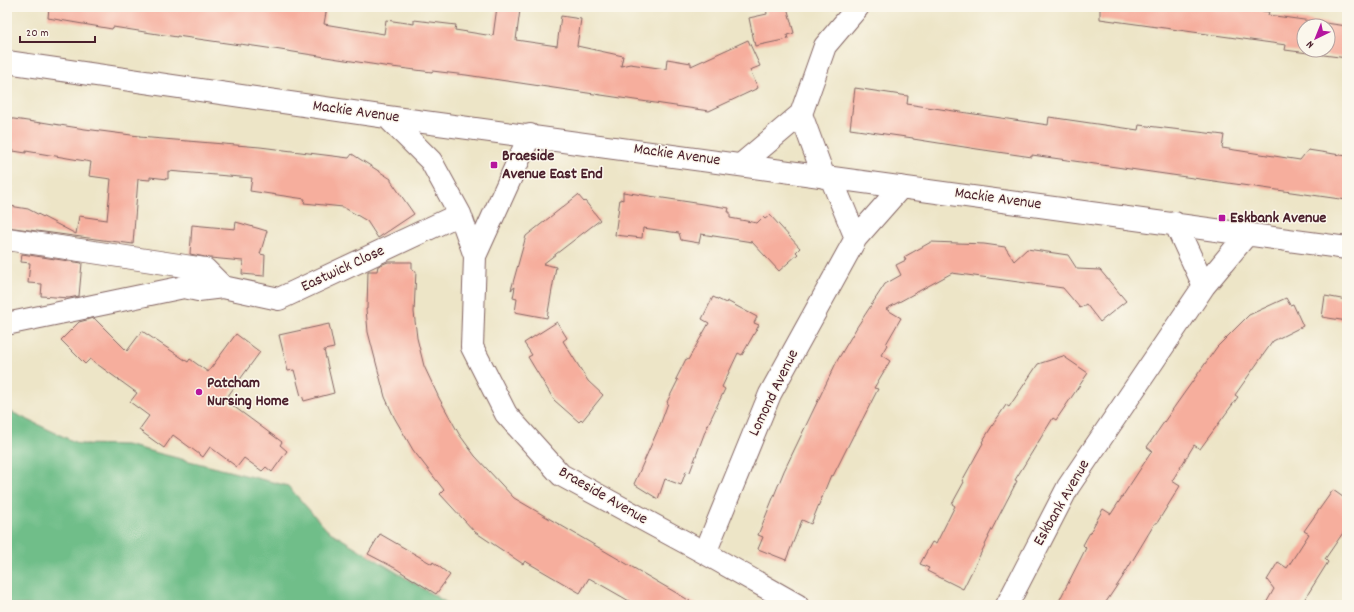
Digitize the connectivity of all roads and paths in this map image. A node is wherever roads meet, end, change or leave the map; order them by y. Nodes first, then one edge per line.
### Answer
1 (858, 7) edge
2 (7, 62) edge
3 (801, 114) junction
4 (388, 117) junction
5 (530, 136) junction
6 (742, 164) junction
7 (828, 177) junction
8 (901, 186) junction
9 (460, 214) junction
10 (1175, 223) junction
11 (1248, 233) junction
12 (856, 238) junction
13 (7, 239) edge
14 (1347, 248) edge
15 (475, 256) junction
16 (1204, 286) junction
17 (223, 287) junction
18 (10, 323) dead end
19 (705, 553) junction
20 (797, 605) edge
21 (1007, 605) edge

1 - 3 street
2 - 4 street, Mackie Avenue
3 - 6 street
3 - 7 street
4 - 5 street, Mackie Avenue
4 - 9 street, Braeside Avenue
5 - 6 street, Mackie Avenue
5 - 15 street, Braeside Avenue
6 - 7 street, Mackie Avenue
7 - 8 street, Mackie Avenue
7 - 12 street
8 - 10 street, Mackie Avenue
8 - 12 street, Lomond Avenue
9 - 15 street, Braeside Avenue
9 - 17 street, Eastwick Close
10 - 11 street, Mackie Avenue
10 - 16 street
11 - 14 street, Mackie Avenue
11 - 16 street, Eskbank Avenue
12 - 19 street, Lomond Avenue
13 - 17 street
15 - 19 street, Braeside Avenue
16 - 21 street, Eskbank Avenue
17 - 18 street
19 - 20 street, Braeside Avenue

